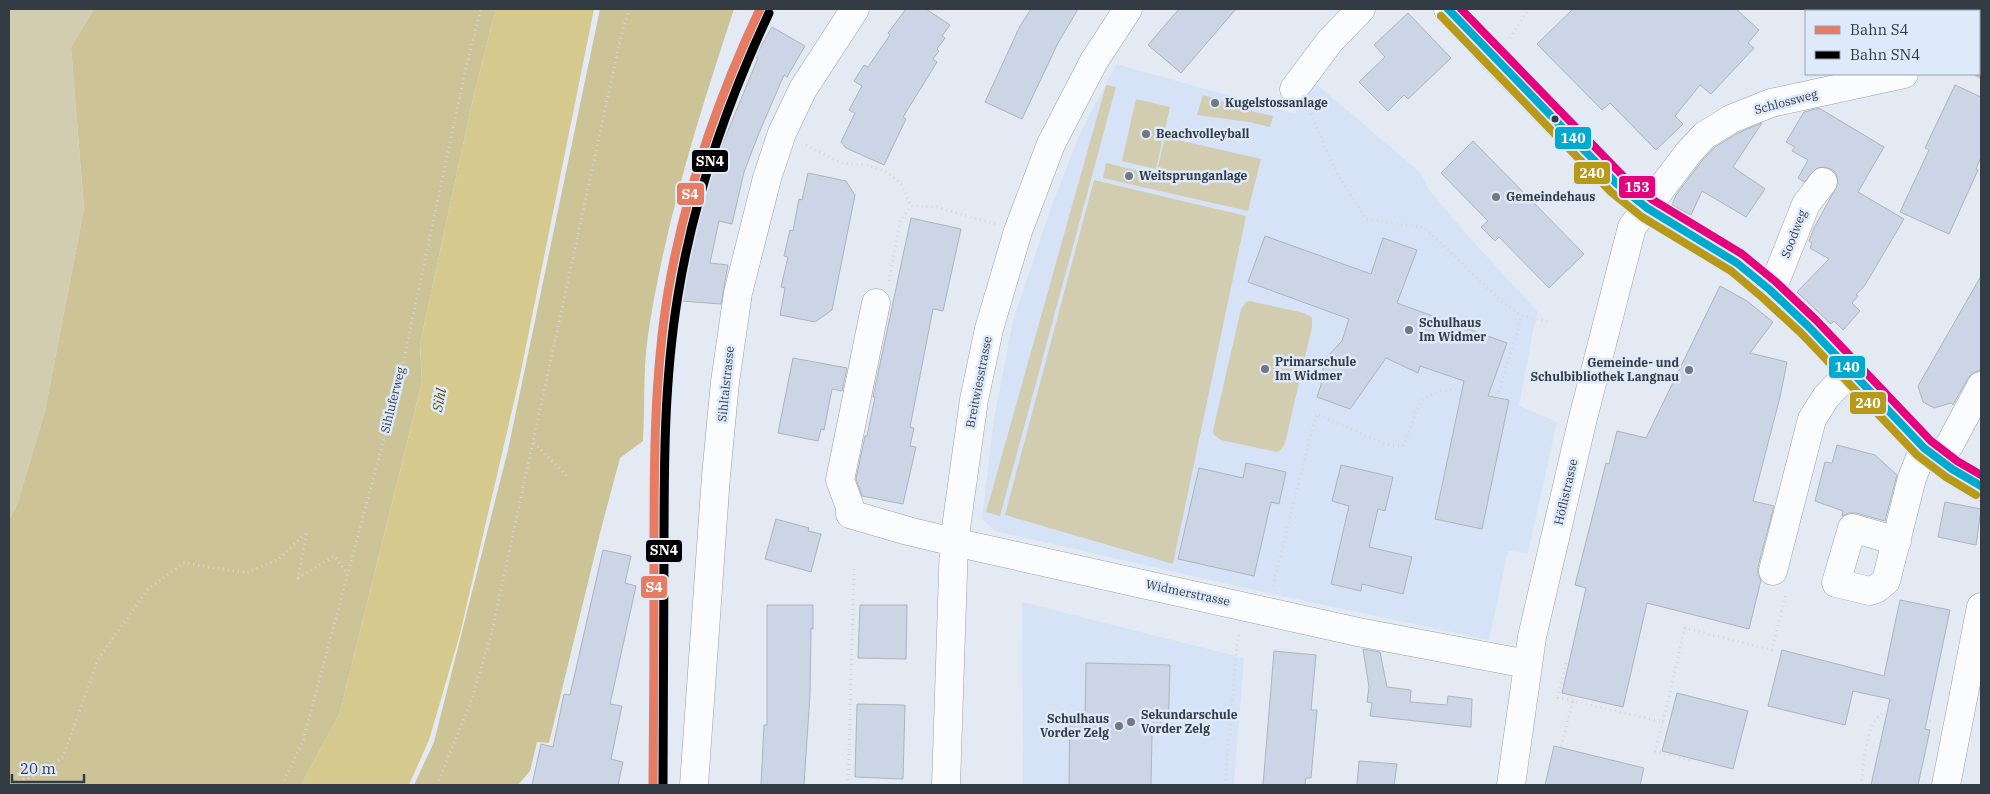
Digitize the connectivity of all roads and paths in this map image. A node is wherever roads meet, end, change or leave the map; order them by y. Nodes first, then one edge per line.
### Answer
1 (481, 9) edge
2 (629, 9) edge
3 (855, 9) edge
4 (1128, 9) edge
5 (1361, 9) edge
6 (1448, 9) edge
7 (1529, 9) edge
8 (1496, 60) junction
9 (1899, 75) edge
10 (1294, 89) joint
11 (782, 133) junction
12 (1823, 182) dead end
13 (910, 206) junction
14 (1647, 208) junction
15 (1018, 231) junction
16 (1770, 290) junction
17 (876, 303) joint
18 (1520, 315) junction
19 (1550, 322) dead end
20 (1850, 372) junction
21 (1981, 386) edge
22 (534, 443) junction
23 (1931, 454) junction
24 (569, 478) dead end
25 (1981, 486) edge
26 (1896, 541) dead end
27 (954, 542) junction
28 (854, 569) dead end
29 (1773, 571) joint
30 (347, 572) junction
31 (1981, 607) edge
32 (1256, 608) junction
33 (1566, 663) dead end
34 (1527, 664) junction
35 (1573, 701) junction
36 (1663, 722) junction
37 (1956, 726) junction
38 (1691, 760) dead end
39 (9, 784) edge
40 (282, 785) edge
41 (436, 785) edge
42 (694, 785) edge
43 (848, 785) edge
44 (946, 785) edge
45 (1224, 785) edge
46 (1511, 785) edge
47 (1551, 785) edge
48 (1861, 785) edge
49 (1946, 785) edge

1 - 30 path, Sihluferweg
2 - 22 path
3 - 11 street, Sihltalstrasse
4 - 15 street, Breitwiesstrasse
5 - 10 street
6 - 8 street
7 - 8 path
8 - 14 street
9 - 14 street, Schlossweg
10 - 18 path
11 - 13 path
11 - 42 street, Sihltalstrasse
12 - 16 street, Soodweg
13 - 15 path
13 - 17 path
14 - 16 street
14 - 34 street, Höflistrasse
15 - 27 street, Breitwiesstrasse
16 - 20 street
17 - 27 street, Widmerstrasse
18 - 19 path
18 - 32 path
20 - 23 street
20 - 29 street
21 - 23 street
22 - 24 path
22 - 41 path
23 - 25 street
23 - 26 street
27 - 32 street, Widmerstrasse
27 - 44 street, Breitwiesstrasse
28 - 43 path
29 - 36 path
30 - 39 path
30 - 40 path, Sihluferweg
31 - 37 street
32 - 34 street, Widmerstrasse
32 - 45 path
33 - 35 path
34 - 46 street, Höflistrasse
35 - 36 path
35 - 47 path
36 - 38 path
37 - 48 path
37 - 49 street

